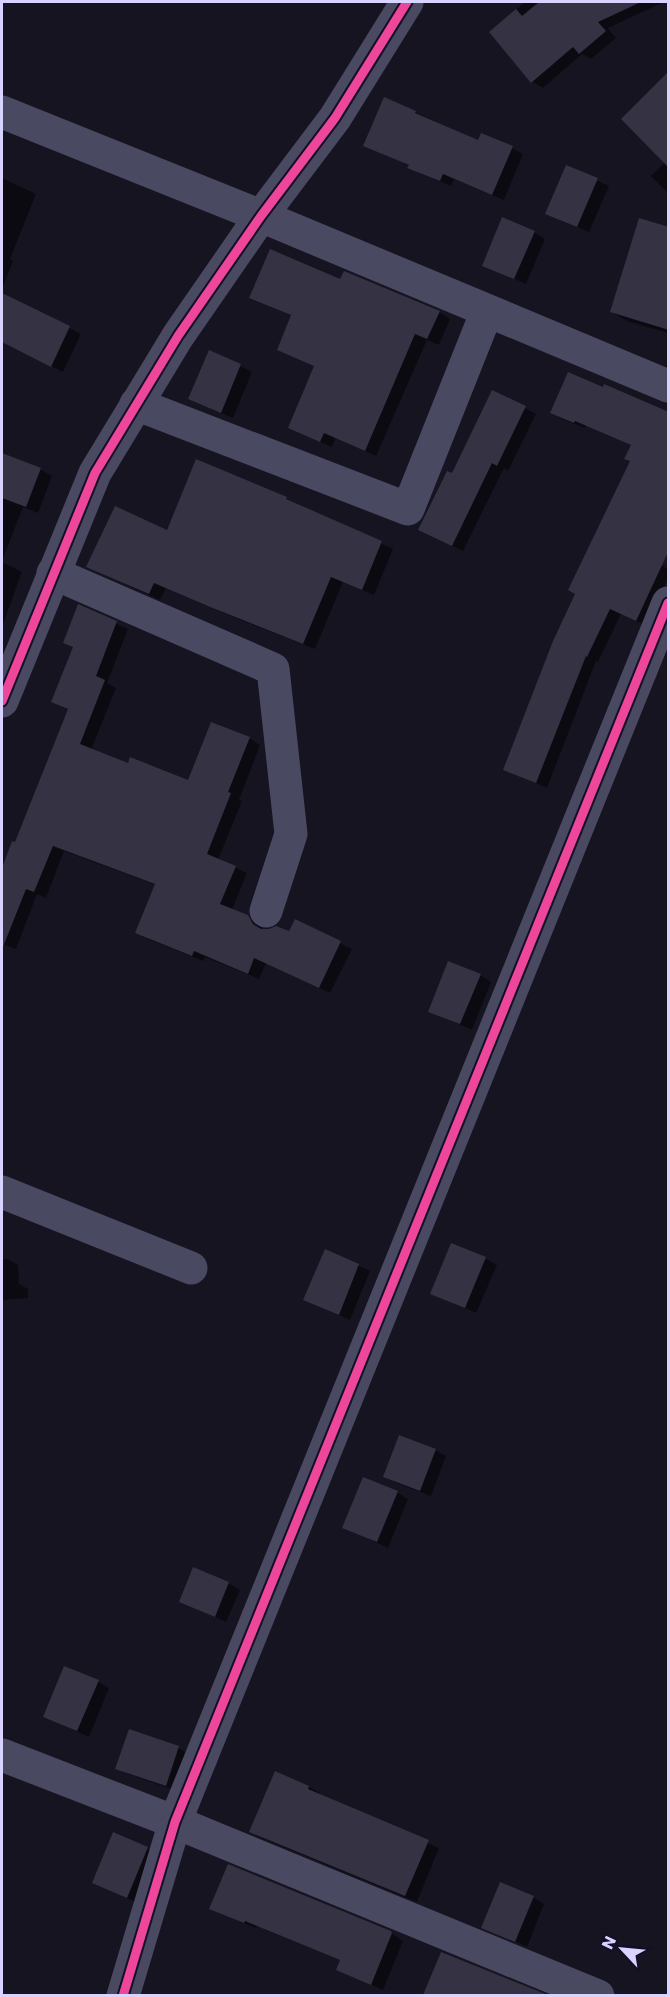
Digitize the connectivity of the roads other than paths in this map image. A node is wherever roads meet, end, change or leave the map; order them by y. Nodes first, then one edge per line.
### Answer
1 (407, 2) edge
2 (2, 112) edge
3 (261, 216) junction
4 (486, 310) junction
5 (669, 386) edge
6 (136, 404) junction
7 (54, 573) junction
8 (669, 603) edge
9 (3, 693) edge
10 (266, 911) dead end
11 (2, 1192) edge
12 (191, 1268) dead end
13 (2, 1755) edge
14 (175, 1822) junction
15 (123, 1995) edge
16 (598, 1995) edge

1 - 3 street
2 - 3 street
3 - 4 street
3 - 6 street
4 - 5 street
4 - 6 street
6 - 7 street
7 - 9 street
7 - 10 street
8 - 14 street
11 - 12 street
13 - 14 street
14 - 15 street
14 - 16 street

